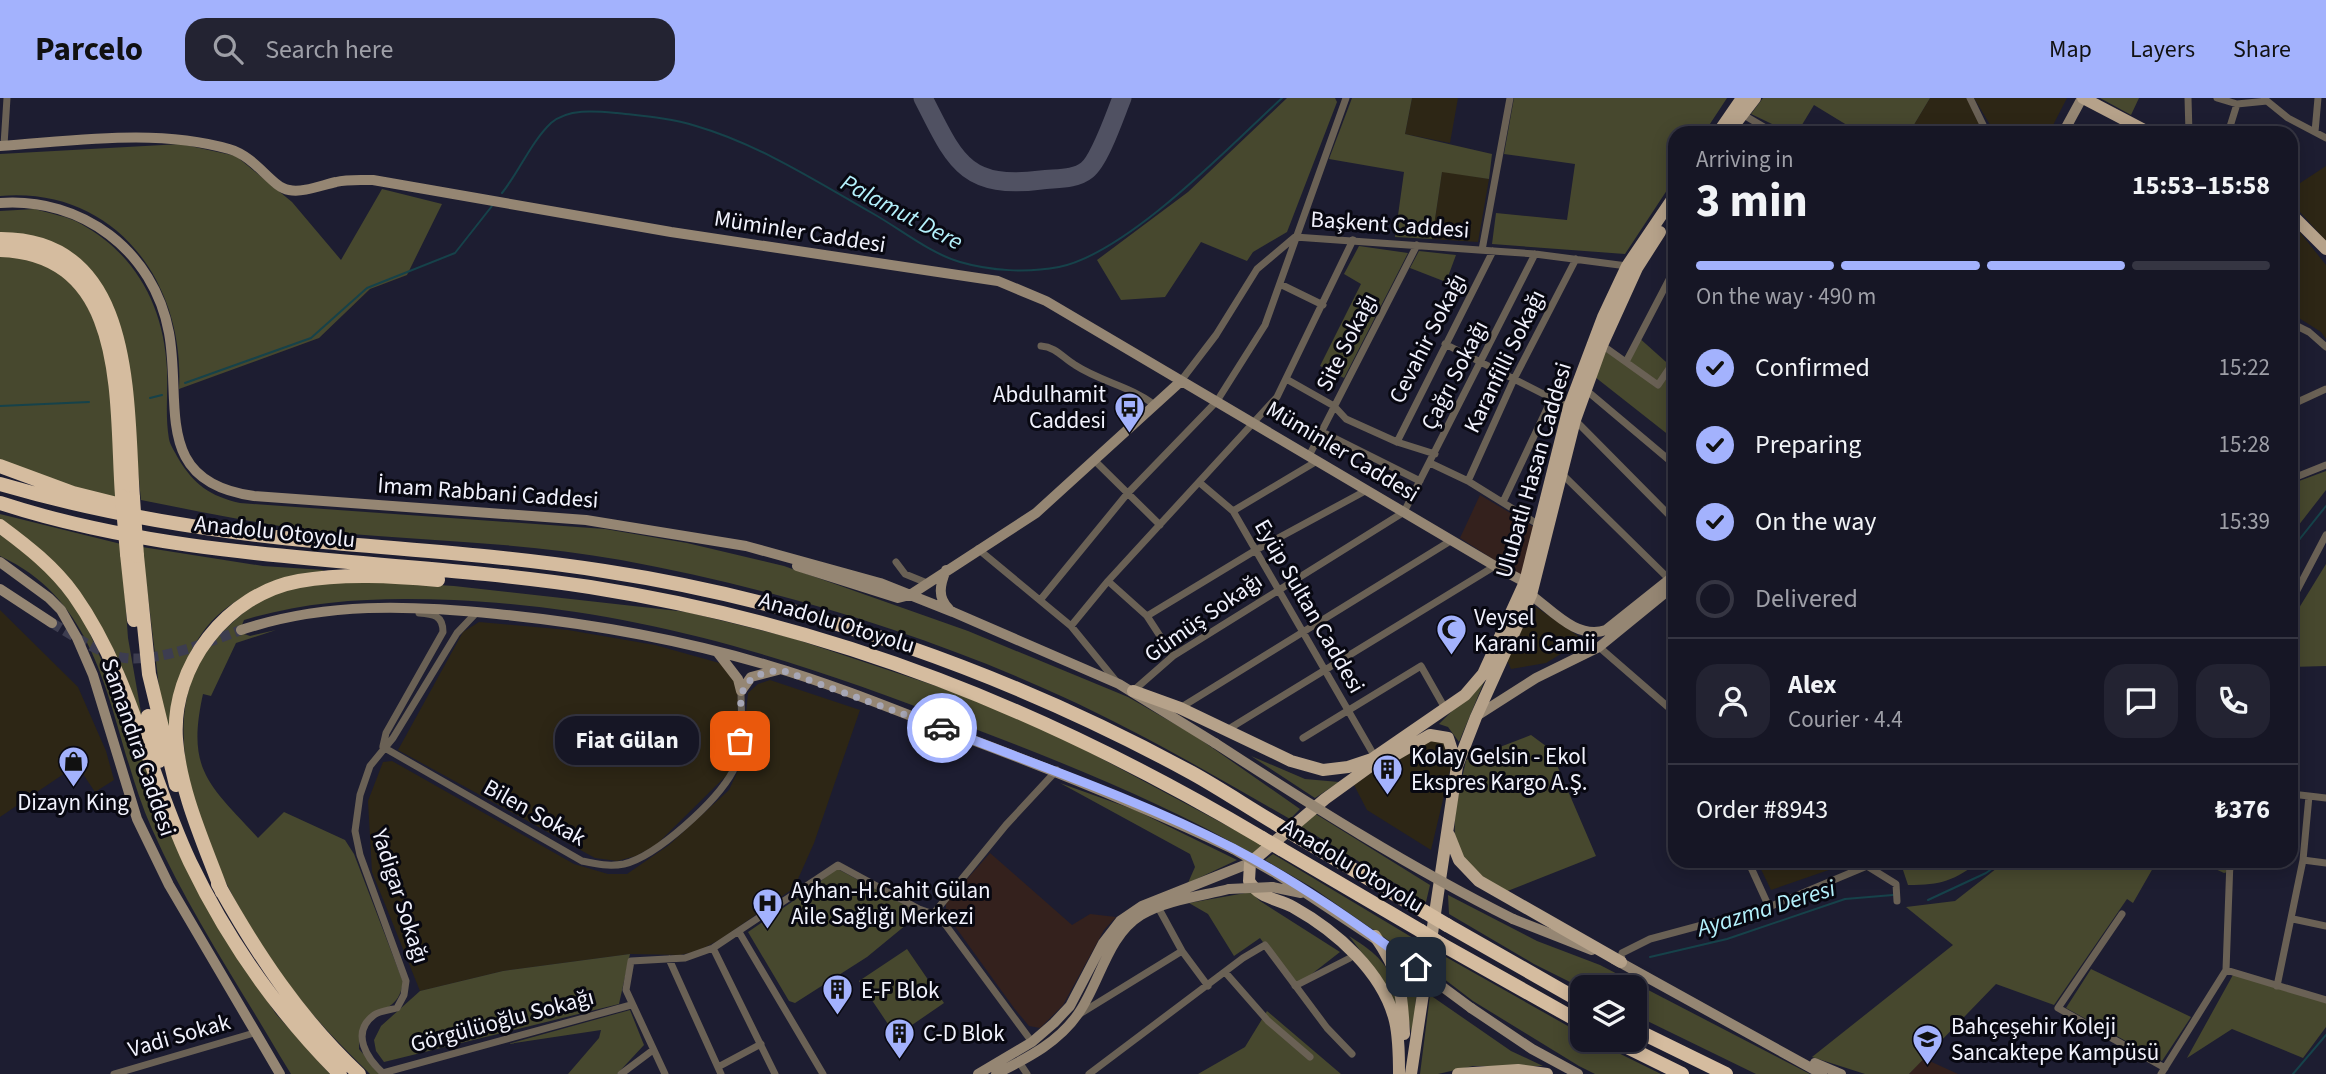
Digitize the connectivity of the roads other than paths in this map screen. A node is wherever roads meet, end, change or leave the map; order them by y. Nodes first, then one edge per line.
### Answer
1 (6, 98) edge
2 (1346, 98) edge
3 (1510, 98) edge
4 (1742, 98) edge
5 (1755, 98) edge
6 (1970, 98) edge
7 (2083, 98) edge
8 (2188, 98) edge
9 (2217, 98) edge
10 (2318, 98) edge
11 (2267, 99) edge
12 (2237, 104) junction
13 (1742, 114) junction
14 (1723, 126) edge
15 (1733, 126) edge
16 (1762, 126) edge
17 (1984, 126) edge
18 (2067, 126) edge
19 (2137, 126) edge
20 (2189, 126) edge
21 (2230, 126) edge
22 (2315, 132) junction
23 (2326, 138) edge
24 (2, 146) edge
25 (0, 203) edge
26 (1668, 205) edge
27 (1668, 219) edge
28 (2298, 221) edge
29 (1295, 237) junction
30 (0, 239) edge
31 (1353, 240) junction
32 (1418, 245) junction
33 (2326, 249) edge
34 (0, 250) edge
35 (1482, 250) junction
36 (1493, 251) junction
37 (1535, 254) junction
38 (1576, 258) junction
39 (1627, 266) junction
40 (1668, 281) edge
41 (1282, 285) junction
42 (1323, 305) junction
43 (2298, 326) edge
44 (1445, 344) junction
45 (1602, 345) junction
46 (1041, 346) dead end
47 (2326, 347) edge
48 (1626, 362) junction
49 (1482, 363) junction
50 (1668, 370) edge
51 (1514, 379) junction
52 (1288, 380) junction
53 (1180, 382) junction
54 (2326, 389) edge
55 (1585, 390) junction
56 (1552, 398) junction
57 (1217, 401) junction
58 (2298, 402) edge
59 (1155, 405) junction
60 (1334, 406) junction
61 (1569, 407) junction
62 (1575, 420) junction
63 (1254, 424) junction
64 (1320, 431) junction
65 (1397, 442) junction
66 (1435, 454) junction
67 (1313, 459) junction
68 (1668, 459) edge
69 (1094, 460) junction
70 (1430, 463) junction
71 (0, 466) edge
72 (2326, 466) edge
73 (1562, 474) junction
74 (2298, 476) edge
75 (1420, 481) junction
76 (1468, 481) junction
77 (1200, 483) junction
78 (0, 484) edge
79 (1367, 491) junction
80 (1127, 494) junction
81 (128, 497) junction
82 (1503, 502) junction
83 (0, 503) edge
84 (1233, 511) junction
85 (1404, 512) junction
86 (1668, 514) edge
87 (1160, 525) junction
88 (1539, 525) junction
89 (0, 526) edge
90 (2326, 535) edge
91 (303, 540) junction
92 (1452, 540) junction
93 (978, 549) junction
94 (1256, 550) junction
95 (132, 555) junction
96 (0, 562) edge
97 (896, 562) dead end
98 (1496, 566) junction
99 (946, 570) junction
100 (1668, 576) edge
101 (1108, 581) junction
102 (927, 583) junction
103 (1668, 585) edge
104 (1668, 585) edge
105 (1279, 588) junction
106 (1528, 588) junction
107 (0, 589) edge
108 (2298, 589) edge
109 (910, 595) junction
110 (1041, 599) junction
111 (365, 606) junction
112 (704, 607) junction
113 (477, 612) junction
114 (953, 612) junction
115 (1147, 616) junction
116 (52, 623) tunnel mouth
117 (1071, 626) junction
118 (241, 630) tunnel mouth
119 (1304, 631) junction
120 (1599, 647) junction
121 (717, 652) junction
122 (1173, 656) junction
123 (1326, 669) junction
124 (781, 670) junction
125 (1119, 684) junction
126 (741, 691) junction
127 (1133, 691) junction
128 (1668, 707) edge
129 (1180, 708) junction
130 (1348, 710) junction
131 (1446, 710) junction
132 (1476, 717) junction
133 (1227, 730) junction
134 (1409, 734) junction
135 (1303, 738) dead end
136 (383, 747) junction
137 (1375, 757) junction
138 (1457, 766) junction
139 (1057, 770) junction
140 (1358, 778) junction
141 (2298, 795) edge
142 (2309, 796) junction
143 (2326, 798) edge
144 (1448, 833) junction
145 (2303, 860) junction
146 (1250, 863) junction
147 (2326, 863) edge
148 (1751, 868) edge
149 (1856, 868) edge
150 (1874, 868) edge
151 (2230, 868) edge
152 (203, 884) junction
153 (222, 892) junction
154 (1311, 895) junction
155 (1897, 901) dead end
156 (1158, 907) junction
157 (1769, 907) junction
158 (934, 913) junction
159 (2122, 914) dead end
160 (2293, 919) junction
161 (1123, 924) junction
162 (2326, 926) edge
163 (739, 932) junction
164 (1375, 936) junction
165 (713, 948) junction
166 (1182, 951) junction
167 (1350, 958) dead end
168 (669, 959) junction
169 (1621, 962) junction
170 (2225, 970) junction
171 (1225, 972) junction
172 (1208, 986) junction
173 (1296, 986) junction
174 (2277, 986) junction
175 (1091, 992) junction
176 (1570, 995) edge
177 (2326, 1000) edge
178 (1100, 1004) junction
179 (631, 1005) junction
180 (1077, 1016) junction
181 (1570, 1016) edge
182 (254, 1034) junction
183 (1647, 1035) edge
184 (1032, 1042) junction
185 (761, 1044) junction
186 (1777, 1047) junction
187 (653, 1050) junction
188 (1637, 1052) edge
189 (1352, 1054) dead end
190 (1310, 1057) dead end
191 (1003, 1059) junction
192 (1019, 1062) junction
193 (719, 1070) edge
194 (2163, 1071) edge
195 (384, 1073) edge
196 (114, 1074) edge
197 (280, 1074) edge
198 (340, 1074) edge
199 (359, 1074) edge
200 (621, 1074) edge
201 (664, 1074) edge
202 (775, 1074) edge
203 (822, 1074) edge
204 (978, 1074) edge
205 (996, 1074) edge
206 (1027, 1074) edge
207 (1089, 1074) edge
208 (1401, 1074) edge
209 (1411, 1074) edge
210 (1458, 1074) edge
211 (1547, 1074) edge
212 (1578, 1074) edge
213 (1682, 1074) edge
214 (1726, 1074) edge
215 (1822, 1074) edge
216 (1840, 1074) edge

1 - 24 street
2 - 29 street
3 - 35 street
4 - 14 main road
5 - 13 main road
6 - 17 street
7 - 18 main road
7 - 19 main road
8 - 20 street
9 - 12 street
10 - 22 street
11 - 12 street
11 - 22 street
12 - 21 street
13 - 15 main road
13 - 16 street
22 - 23 street
24 - 53 main road, Müminler Caddesi
25 - 109 main road, İmam Rabbani Caddesi
26 - 39 main road, Ulubatlı Hasan Caddesi
27 - 45 main road, Ulubatlı Hasan Caddesi
28 - 33 main road
29 - 31 street, Başkent Caddesi
29 - 41 street
29 - 53 street, Başkent Caddesi
30 - 81 highway
31 - 32 street, Başkent Caddesi
31 - 42 street
32 - 35 street, Başkent Caddesi
32 - 60 street, Site Sokağı
34 - 81 highway
35 - 36 street, Başkent Caddesi
36 - 37 street, Başkent Caddesi
36 - 44 street, Cevahir Sokağı
37 - 38 street, Başkent Caddesi
37 - 49 street, Çağrı Sokağı
38 - 39 street, Başkent Caddesi
38 - 51 street, Karanfilli Sokağı
39 - 61 main road, Ulubatlı Hasan Caddesi
40 - 48 street
41 - 42 street
41 - 57 street
42 - 52 street
43 - 47 street
44 - 49 street
44 - 65 street, Cevahir Sokağı
45 - 48 street
45 - 55 main road, Ulubatlı Hasan Caddesi
46 - 59 street
48 - 50 street
49 - 51 street
49 - 66 street, Çağrı Sokağı
51 - 56 street
51 - 76 street, Karanfilli Sokağı
52 - 60 street
52 - 63 street
53 - 57 main road, Müminler Caddesi
53 - 59 main road
54 - 58 street
55 - 62 main road, Ulubatlı Hasan Caddesi
55 - 68 street
56 - 61 street
56 - 82 street
57 - 63 main road, Müminler Caddesi
57 - 80 street
59 - 69 main road
60 - 64 street, Site Sokağı
60 - 65 street
61 - 88 main road, Ulubatlı Hasan Caddesi
62 - 73 main road, Ulubatlı Hasan Caddesi
62 - 86 street
63 - 67 main road, Müminler Caddesi
63 - 77 street
64 - 67 street, Site Sokağı
64 - 75 street
65 - 66 street
66 - 70 street, Çağrı Sokağı
67 - 79 main road, Müminler Caddesi
67 - 84 street
69 - 80 street
69 - 93 main road
70 - 75 street, Çağrı Sokağı
70 - 76 street
71 - 91 highway
72 - 74 street
73 - 100 street
73 - 106 main road, Ulubatlı Hasan Caddesi
75 - 85 street, Çağrı Sokağı
76 - 82 street
77 - 84 street, Eyüp Sultan Caddesi
77 - 87 street
78 - 91 highway, Anadolu Otoyolu
79 - 85 main road, Müminler Caddesi
79 - 94 street
80 - 87 street
80 - 110 street
81 - 95 highway, bridge
82 - 88 street
83 - 112 highway, Anadolu Otoyolu
84 - 94 street, Eyüp Sultan Caddesi
85 - 92 main road, Müminler Caddesi
85 - 105 street, Gümüş Sokağı
87 - 101 street
88 - 106 main road, Ulubatlı Hasan Caddesi
89 - 152 highway
90 - 108 street
91 - 176 highway, Anadolu Otoyolu, bridge
92 - 98 main road, Müminler Caddesi
92 - 119 street
93 - 99 main road
93 - 110 street
94 - 105 street, Eyüp Sultan Caddesi
94 - 115 street
95 - 152 highway
95 - 153 highway
96 - 182 main road, Samandıra Caddesi
97 - 102 street
98 - 106 main road, Müminler Caddesi
98 - 123 street
99 - 102 main road
99 - 114 main road
101 - 115 street
101 - 117 street
102 - 109 main road
103 - 106 main road, Müminler Caddesi
104 - 120 main road
105 - 119 street, Eyüp Sultan Caddesi
105 - 122 street, Gümüş Sokağı
106 - 131 main road, Ulubatlı Hasan Caddesi
106 - 132 main road, Ulubatlı Hasan Caddesi
107 - 116 main road
109 - 114 main road
110 - 117 street
111 - 113 main road
111 - 118 main road
111 - 136 street
112 - 153 highway
112 - 181 highway, Anadolu Otoyolu, bridge
113 - 121 main road
113 - 136 street, Yadigar Sokağı
114 - 125 main road
115 - 122 street
117 - 125 street
119 - 123 street, Eyüp Sultan Caddesi
119 - 129 street
120 - 128 street
120 - 132 main road
121 - 124 main road
121 - 126 main road
122 - 127 street, Gümüş Sokağı
123 - 130 street, Eyüp Sultan Caddesi
123 - 133 street
124 - 126 main road
124 - 139 main road
125 - 127 main road
126 - 136 street, Bilen Sokak
127 - 129 main road
127 - 169 main road, bridge
129 - 133 main road
130 - 131 street
130 - 135 street
130 - 137 street, Eyüp Sultan Caddesi
131 - 134 main road, Ulubatlı Hasan Caddesi
132 - 138 main road, Ulubatlı Hasan Caddesi
133 - 137 main road
134 - 137 main road
134 - 140 main road
136 - 195 street, Yadigar Sokağı
138 - 140 main road
138 - 144 main road, Ulubatlı Hasan Caddesi
139 - 154 main road, bridge
139 - 158 street
140 - 146 main road
141 - 142 street
142 - 143 street
142 - 145 street
144 - 169 main road
144 - 209 main road, Ulubatlı Hasan Caddesi
145 - 147 street
145 - 160 street
146 - 161 main road
146 - 208 main road
148 - 157 street
149 - 157 street
150 - 155 street
151 - 170 street
152 - 198 highway
153 - 199 highway
154 - 156 main road, bridge
154 - 164 main road
156 - 161 main road
156 - 166 street
157 - 169 street
158 - 163 street
158 - 184 street
159 - 194 street
160 - 162 street
160 - 174 street
161 - 175 main road
161 - 184 main road
163 - 165 street
163 - 203 street
164 - 208 main road
164 - 212 main road, bridge
165 - 168 street
165 - 185 street
166 - 172 street
166 - 178 street
167 - 173 street
168 - 179 street
168 - 193 street
169 - 186 main road
170 - 174 street
170 - 194 street
171 - 172 street
171 - 173 street
171 - 190 street
172 - 207 street
173 - 189 street
174 - 177 street
175 - 178 street
175 - 180 main road
178 - 180 street
179 - 187 street
179 - 195 street, Görgülüoğlu Sokağı
180 - 192 main road
182 - 196 street, Vadi Sokak
182 - 197 main road, Samandıra Caddesi
183 - 214 highway
184 - 191 main road
185 - 193 street
185 - 202 street
186 - 215 main road
186 - 216 main road
187 - 200 street
187 - 201 street
188 - 213 highway
191 - 192 main road
191 - 204 main road
192 - 205 main road
192 - 206 street
210 - 211 main road

